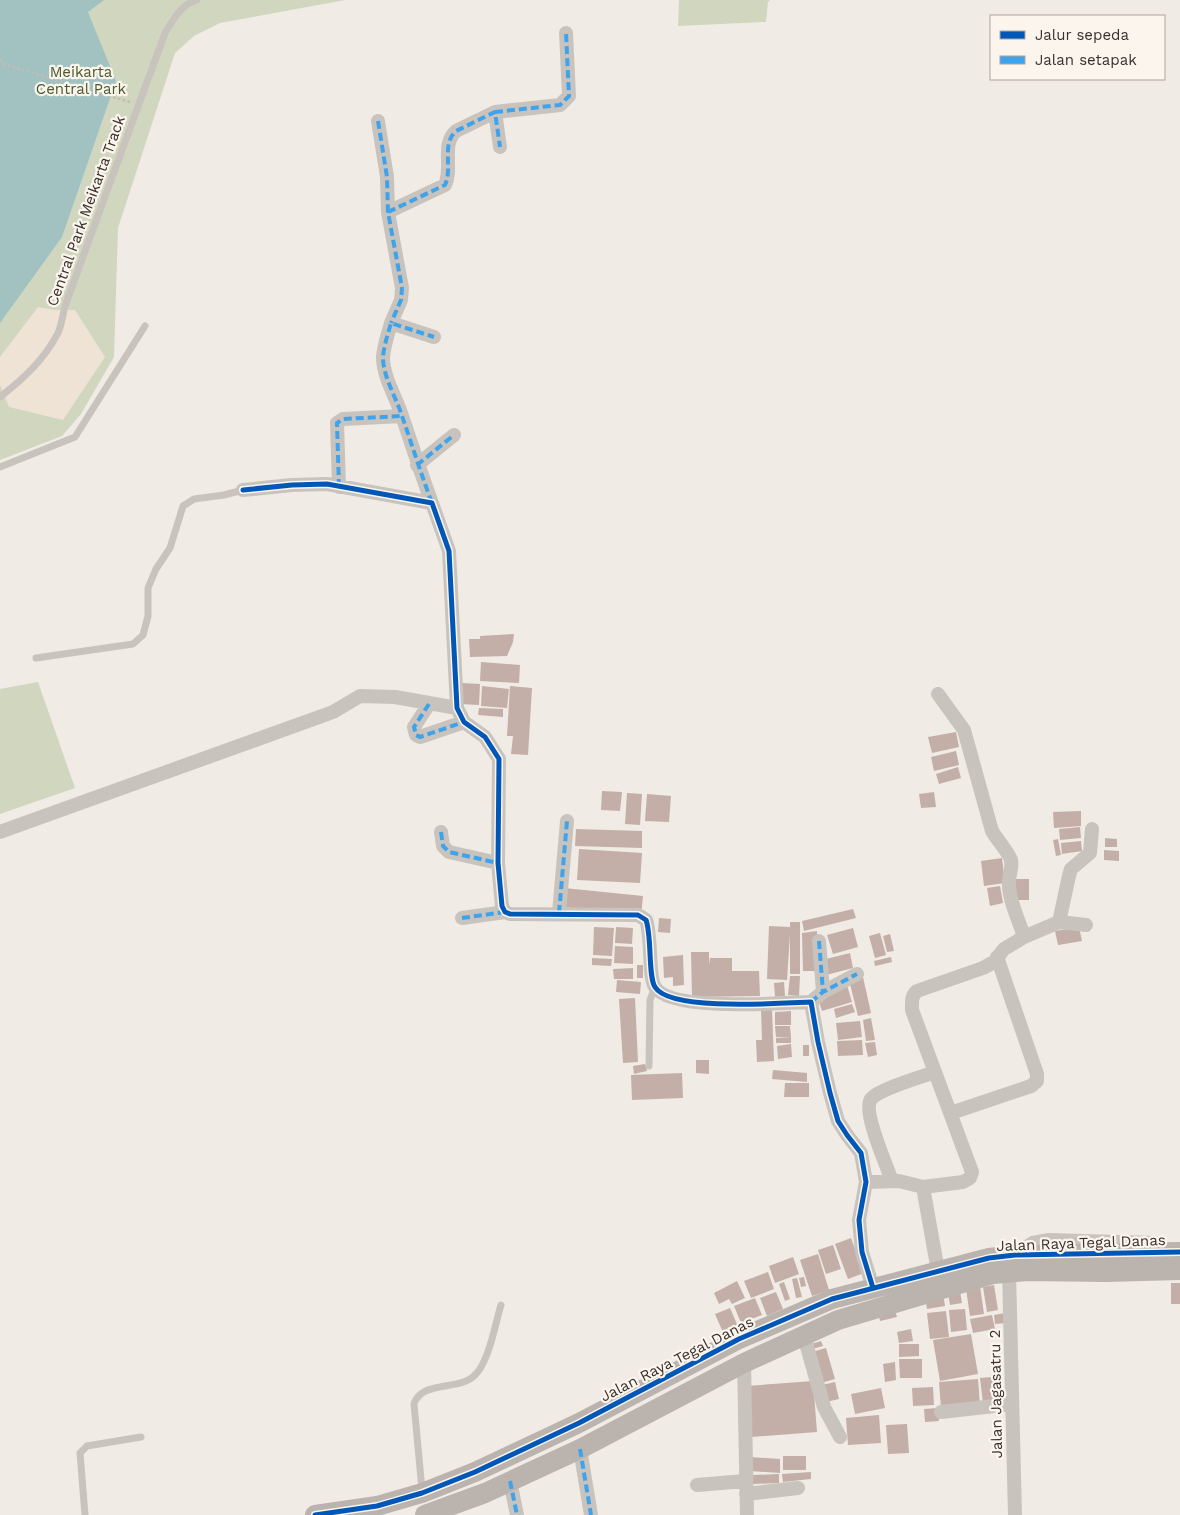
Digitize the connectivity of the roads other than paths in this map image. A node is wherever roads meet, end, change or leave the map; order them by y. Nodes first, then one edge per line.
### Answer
1 (197, 0) edge
2 (566, 32) dead end
3 (495, 112) junction
4 (378, 121) dead end
5 (500, 147) dead end
6 (388, 212) junction
7 (391, 323) junction
8 (145, 326) dead end
9 (434, 338) dead end
10 (0, 397) edge
11 (402, 416) junction
12 (454, 435) dead end
13 (417, 465) junction
14 (0, 467) edge
15 (339, 487) junction
16 (243, 490) joint
17 (432, 503) junction
18 (36, 658) dead end
19 (938, 694) dead end
20 (430, 704) junction
21 (457, 708) junction
22 (464, 722) junction
23 (567, 821) dead end
24 (1092, 829) dead end
25 (0, 832) edge
26 (441, 832) dead end
27 (498, 863) junction
28 (505, 912) junction
29 (558, 914) junction
30 (462, 918) dead end
31 (1059, 922) junction
32 (1086, 925) dead end
33 (1024, 937) junction
34 (819, 941) dead end
35 (998, 957) junction
36 (857, 974) dead end
37 (655, 987) junction
38 (823, 992) junction
39 (811, 1002) junction
40 (649, 1066) dead end
41 (935, 1072) junction
42 (951, 1113) junction
43 (892, 1181) junction
44 (866, 1182) junction
45 (923, 1187) junction
46 (1180, 1242) edge
47 (1180, 1252) edge
48 (1012, 1263) junction
49 (1180, 1270) edge
50 (938, 1271) junction
51 (872, 1288) junction
52 (501, 1305) dead end
53 (804, 1336) junction
54 (744, 1363) junction
55 (1012, 1404) junction
56 (941, 1412) dead end
57 (142, 1437) dead end
58 (840, 1437) dead end
59 (580, 1450) junction
60 (510, 1481) junction
61 (697, 1484) dead end
62 (746, 1488) junction
63 (798, 1488) dead end
64 (422, 1493) junction
65 (85, 1515) edge
66 (314, 1515) edge
67 (425, 1515) edge
68 (518, 1515) edge
69 (591, 1515) edge
70 (747, 1515) edge
71 (1015, 1515) edge

1 - 10 lane, Central Park Meikarta Track
2 - 3 street
3 - 5 street
3 - 6 street
4 - 6 street
6 - 7 street
7 - 9 street
7 - 11 street
8 - 14 lane
11 - 13 street
11 - 15 street
12 - 13 street
13 - 17 street
15 - 16 street
15 - 17 street
16 - 18 lane
17 - 21 street
19 - 33 street
20 - 21 street
20 - 22 street
20 - 25 street
21 - 22 street
22 - 27 street
23 - 29 street
24 - 31 street
26 - 27 street
27 - 28 street
28 - 29 street
28 - 30 street
29 - 37 street
31 - 32 street
31 - 33 street
33 - 35 street
34 - 38 street
35 - 41 street
35 - 42 street
36 - 38 street
37 - 39 street
37 - 40 lane
38 - 39 street
39 - 44 street
41 - 42 street
41 - 43 street
42 - 45 street
43 - 44 street
43 - 45 street
44 - 51 street
45 - 50 street
46 - 48 street
47 - 48 street, Jalan Raya Tegal Danas
48 - 49 street, Jalan Raya Tegal Danas
48 - 50 street, Jalan Raya Tegal Danas
48 - 53 street, Jalan Raya Tegal Danas
48 - 55 street, Jalan Jagasatru 2
50 - 51 street, Jalan Raya Tegal Danas
51 - 64 street, Jalan Raya Tegal Danas
52 - 64 lane
53 - 54 street, Jalan Raya Tegal Danas
53 - 58 street
54 - 59 street, Jalan Raya Tegal Danas
54 - 62 street
55 - 56 street
55 - 71 street, Jalan Jagasatru 2
57 - 65 lane
59 - 60 street, Jalan Raya Tegal Danas
59 - 69 street
60 - 67 street, Jalan Raya Tegal Danas
60 - 68 street
61 - 62 street
62 - 63 street
62 - 70 street
64 - 66 street, Jalan Raya Tegal Danas

